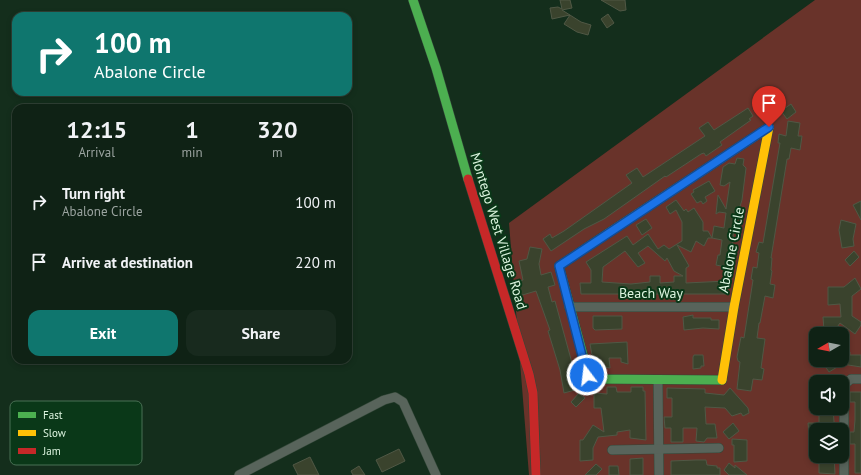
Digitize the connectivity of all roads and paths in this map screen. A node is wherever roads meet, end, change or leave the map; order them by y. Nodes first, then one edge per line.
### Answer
1 (413, 0) edge
2 (569, 307) junction
3 (734, 307) junction
4 (861, 379) edge
5 (658, 380) junction
6 (719, 448) dead end
7 (658, 449) junction
8 (612, 450) dead end
9 (239, 475) edge
10 (436, 475) edge
11 (536, 475) edge
12 (659, 475) edge
13 (844, 475) edge

1 - 11 street, Montego West Village Road
2 - 3 street, Beach Way
2 - 3 street, Abalone Circle
2 - 5 street, Abalone Circle
3 - 5 street, Abalone Circle
4 - 13 street
5 - 7 street
6 - 7 street
7 - 8 street
7 - 12 street
9 - 10 street

